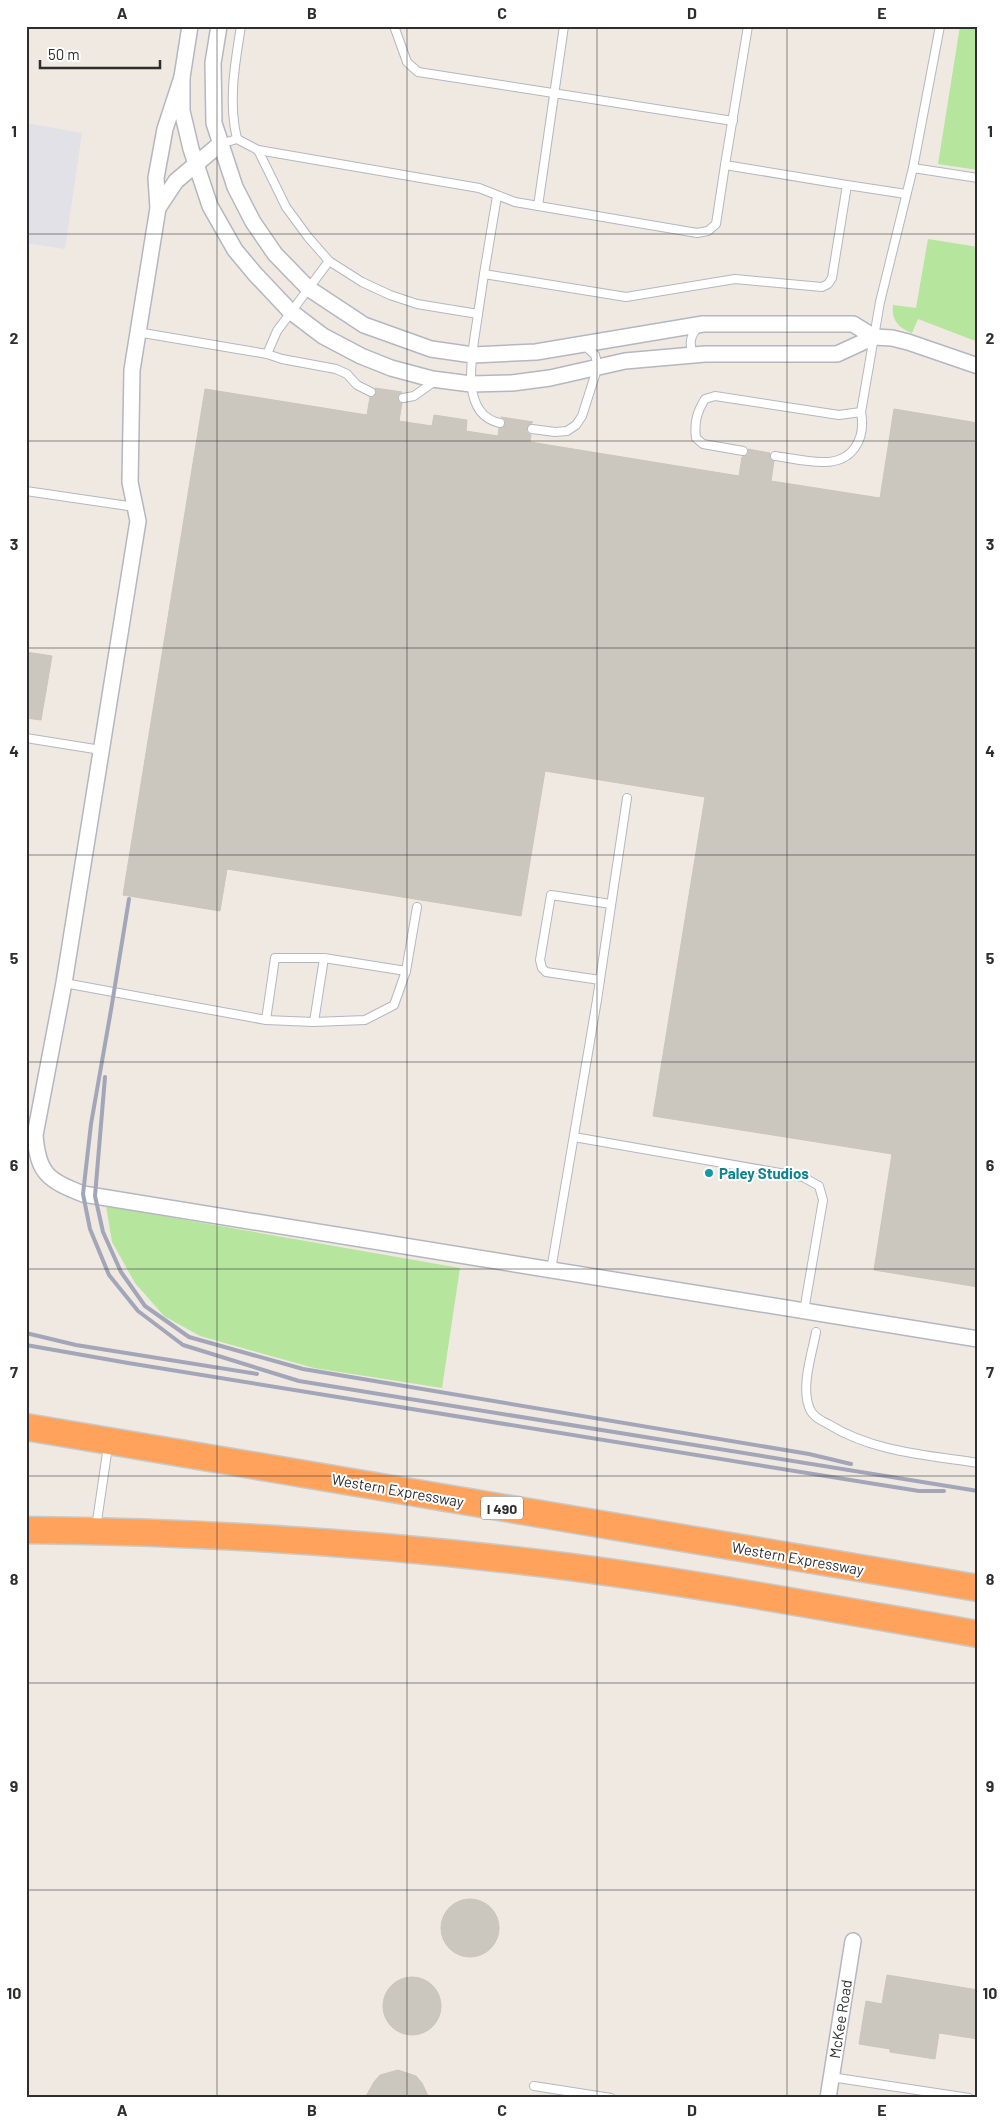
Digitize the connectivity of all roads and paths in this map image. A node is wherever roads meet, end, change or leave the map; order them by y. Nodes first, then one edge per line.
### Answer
1 (190, 26) edge
2 (219, 26) edge
3 (241, 26) edge
4 (394, 26) edge
5 (564, 26) edge
6 (748, 26) edge
7 (940, 26) edge
8 (182, 77) junction
9 (555, 93) junction
10 (732, 121) junction
11 (237, 139) junction
12 (220, 144) junction
13 (258, 150) junction
14 (196, 164) junction
15 (726, 165) junction
16 (913, 168) junction
17 (978, 178) edge
18 (847, 185) junction
19 (906, 194) junction
20 (496, 196) junction
21 (538, 206) junction
22 (158, 208) junction
23 (329, 261) junction
24 (484, 274) junction
25 (308, 288) junction
26 (290, 311) junction
27 (478, 314) junction
28 (699, 325) junction
29 (137, 332) junction
30 (874, 337) junction
31 (583, 344) junction
32 (267, 354) junction
33 (473, 355) junction
34 (693, 355) junction
35 (598, 366) junction
36 (978, 366) edge
37 (437, 380) junction
38 (471, 384) junction
39 (371, 392) dead end
40 (403, 398) dead end
41 (861, 412) junction
42 (500, 423) dead end
43 (532, 429) dead end
44 (743, 451) dead end
45 (775, 456) dead end
46 (26, 491) edge
47 (135, 507) junction
48 (26, 738) edge
49 (101, 750) junction
50 (627, 798) dead end
51 (611, 904) junction
52 (418, 907) dead end
53 (324, 958) junction
54 (406, 971) junction
55 (600, 980) junction
56 (64, 983) junction
57 (266, 1020) junction
58 (314, 1022) junction
59 (574, 1137) junction
60 (551, 1270) junction
61 (804, 1311) junction
62 (816, 1332) dead end
63 (978, 1339) edge
64 (26, 1427) edge
65 (108, 1441) junction
66 (978, 1463) edge
67 (26, 1530) edge
68 (96, 1531) junction
69 (978, 1588) edge
70 (978, 1634) edge
71 (853, 1941) dead end
72 (831, 2077) junction
73 (534, 2086) dead end
74 (611, 2098) edge
75 (828, 2098) edge
76 (969, 2098) edge

1 - 8 street
2 - 12 street
3 - 11 lane
4 - 9 lane
5 - 9 lane
6 - 10 lane
7 - 16 lane
8 - 14 street
8 - 22 street
9 - 10 lane
9 - 21 lane
10 - 15 lane
11 - 12 lane
11 - 13 lane
12 - 14 street
12 - 25 street
13 - 20 lane
13 - 23 lane
14 - 22 street
14 - 26 street
15 - 18 lane
15 - 21 lane
16 - 17 lane
16 - 19 lane
18 - 19 lane
18 - 24 lane
19 - 30 lane
20 - 21 lane
20 - 24 lane
22 - 29 street
23 - 25 lane
23 - 27 lane
24 - 27 lane
25 - 26 lane
25 - 33 street
26 - 32 lane
26 - 37 street
27 - 33 lane
28 - 30 street
28 - 31 street
28 - 34 lane
29 - 32 lane
29 - 47 street
30 - 34 street
30 - 36 street
30 - 41 lane
31 - 33 street
31 - 35 lane
32 - 39 lane
33 - 38 lane
34 - 35 street
35 - 38 street
35 - 43 lane
37 - 38 street
37 - 40 lane
38 - 42 lane
41 - 44 lane
41 - 45 lane
46 - 47 lane
47 - 49 street
48 - 49 lane
49 - 56 street
50 - 51 lane
51 - 55 lane
51 - 55 lane
52 - 54 lane
53 - 54 lane
53 - 57 lane
53 - 58 lane
54 - 58 lane
55 - 59 lane
56 - 57 lane
56 - 60 street
57 - 58 lane
59 - 60 lane
59 - 61 lane
60 - 61 street
61 - 63 street
62 - 66 lane
64 - 65 highway, Western Expressway / I 490
65 - 68 lane
65 - 69 highway, Western Expressway / I 490
67 - 68 highway
68 - 70 highway
71 - 72 street, McKee Road
72 - 75 street, McKee Road
72 - 76 lane
73 - 74 lane

